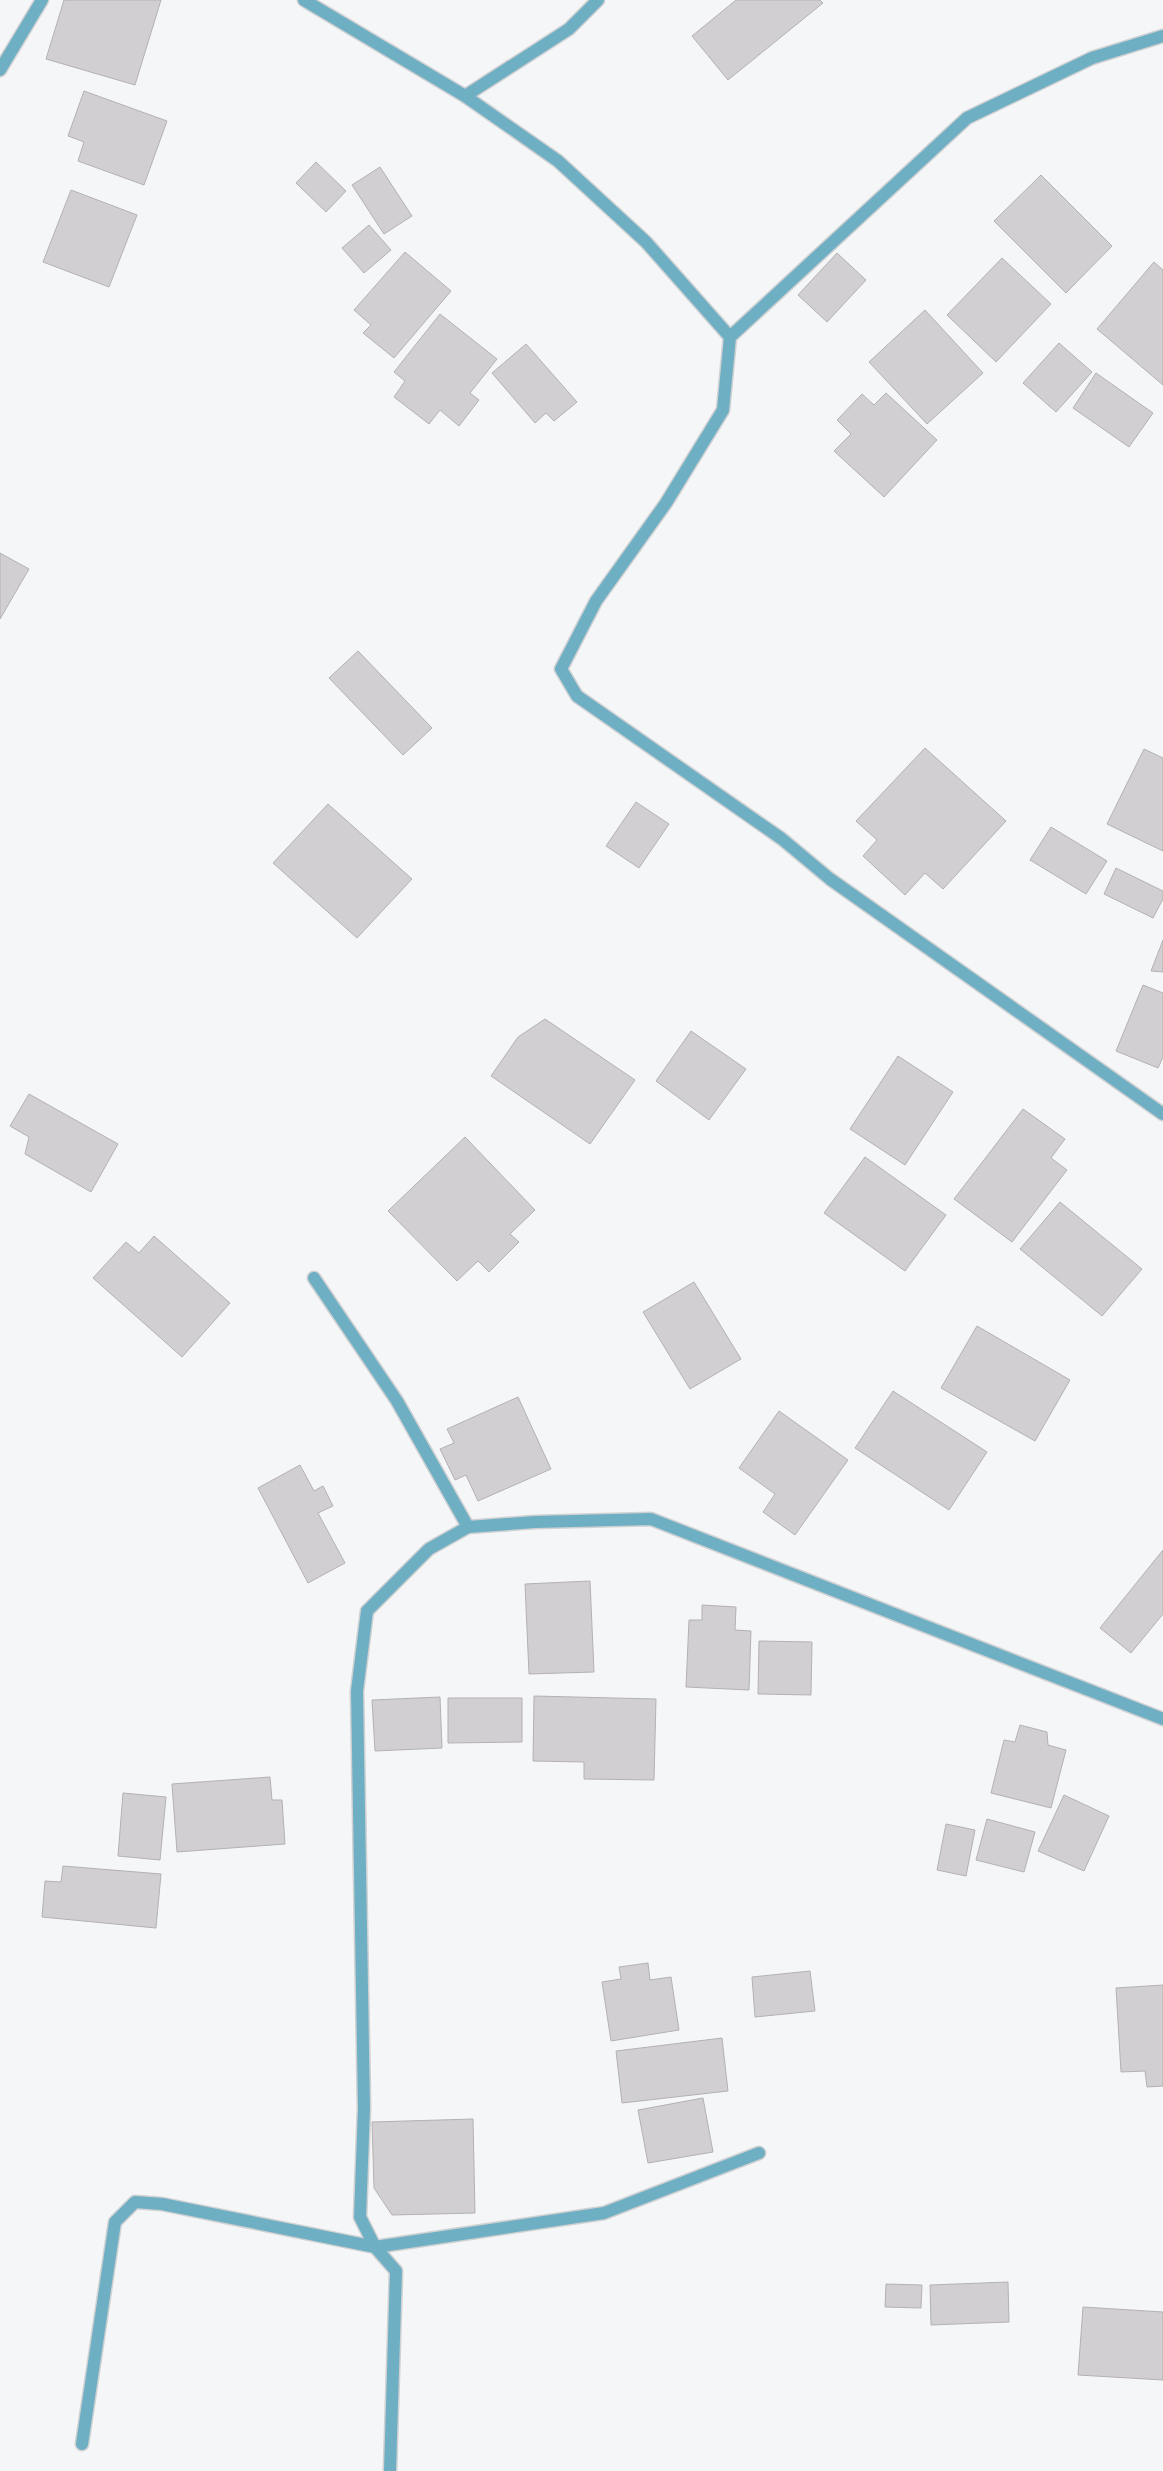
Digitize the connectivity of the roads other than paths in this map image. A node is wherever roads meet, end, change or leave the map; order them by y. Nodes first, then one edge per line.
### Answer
1 (42, 0) edge
2 (304, 0) edge
3 (598, 0) edge
4 (1163, 36) edge
5 (0, 70) edge
6 (464, 96) junction
7 (730, 337) junction
8 (1163, 1114) edge
9 (314, 1278) dead end
10 (468, 1527) junction
11 (1163, 1719) edge
12 (759, 2153) dead end
13 (374, 2247) junction
14 (82, 2444) dead end
15 (390, 2471) edge

1 - 5 street
2 - 6 street
3 - 6 street
4 - 7 street
6 - 7 street
7 - 8 street
9 - 10 street
10 - 11 street
10 - 13 street
12 - 13 street
13 - 14 street
13 - 15 street

